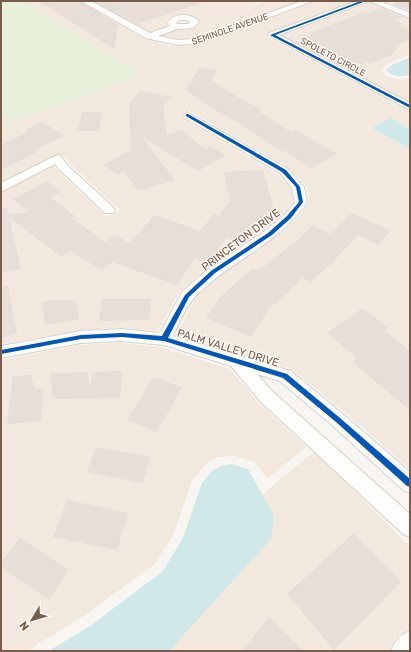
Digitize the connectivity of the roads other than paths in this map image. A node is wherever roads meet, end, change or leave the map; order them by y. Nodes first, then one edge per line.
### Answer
1 (86, 1) edge
2 (309, 1) edge
3 (364, 1) edge
4 (373, 1) edge
5 (410, 16) edge
6 (176, 27) dead end
7 (149, 36) junction
8 (410, 107) edge
9 (187, 115) dead end
10 (1, 188) edge
11 (109, 210) dead end
12 (164, 339) junction
13 (1, 352) edge
14 (237, 362) junction
15 (410, 484) edge
16 (410, 527) edge
17 (410, 642) edge
18 (402, 651) edge

1 - 7 street, SEMINOLE AVENUE
2 - 7 street, SEMINOLE AVENUE
3 - 8 street, SPOLETO CIRCLE
4 - 5 street
6 - 7 street
9 - 12 street, PRINCETON DRIVE
10 - 11 street
12 - 13 street, PALM VALLEY DRIVE
12 - 14 street, PALM VALLEY DRIVE
14 - 15 street, PALM VALLEY DRIVE
14 - 16 street, PALM VALLEY DRIVE
17 - 18 street

